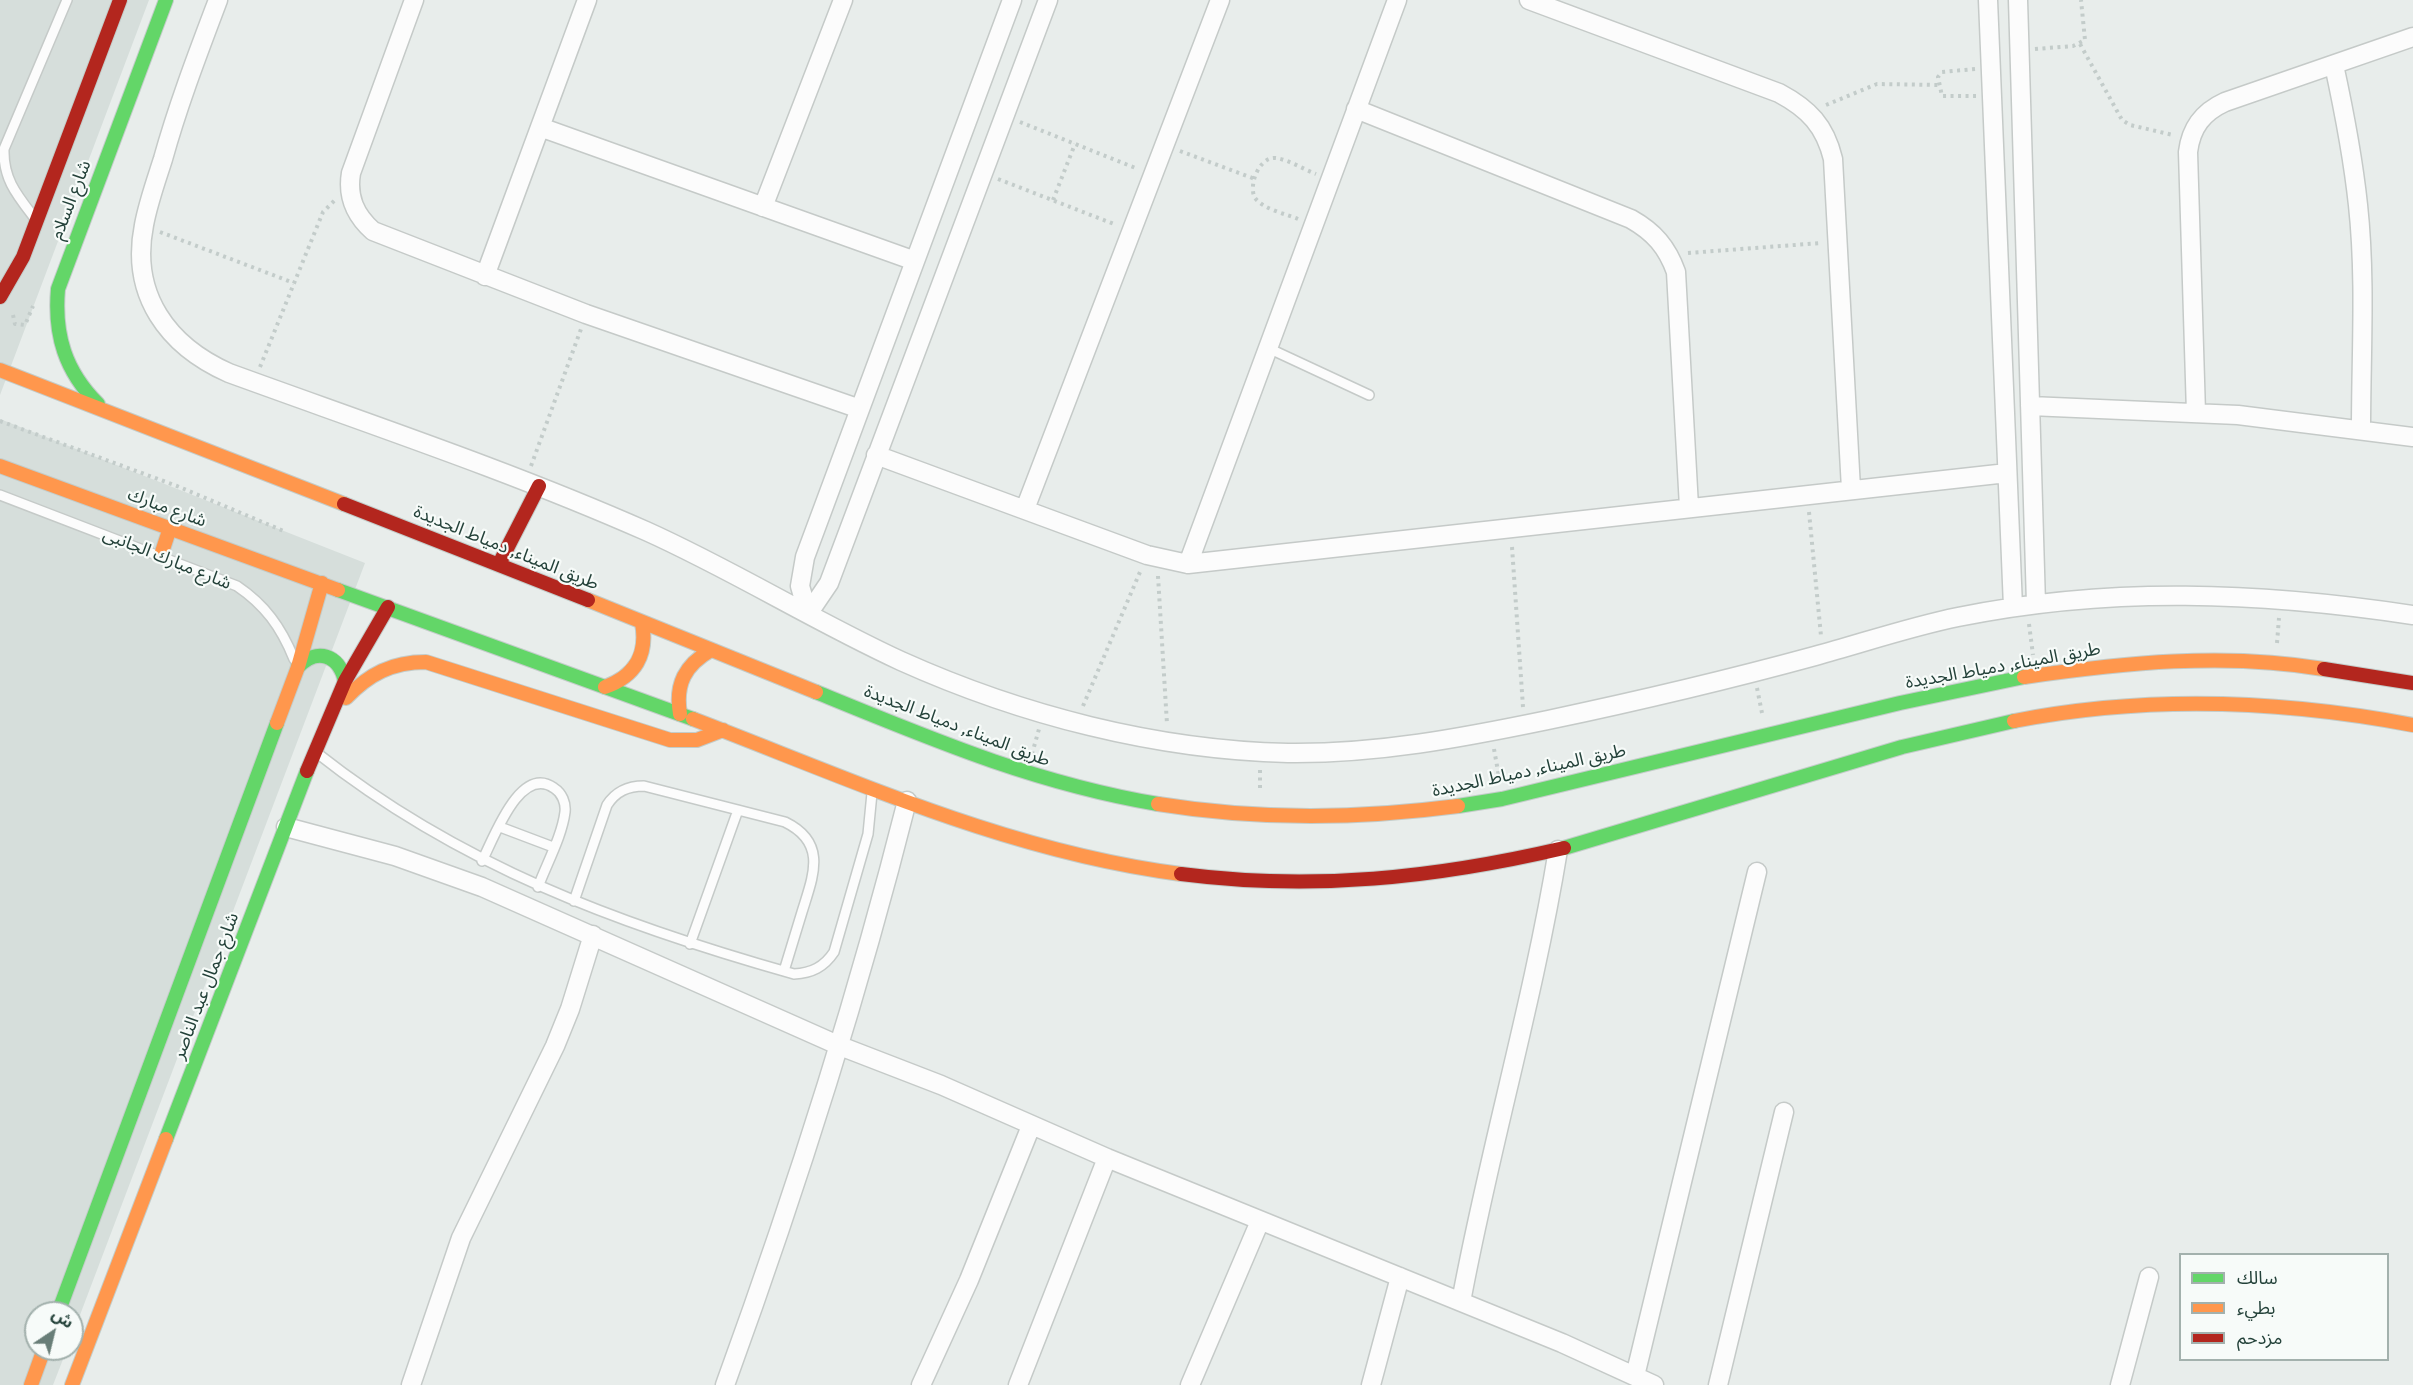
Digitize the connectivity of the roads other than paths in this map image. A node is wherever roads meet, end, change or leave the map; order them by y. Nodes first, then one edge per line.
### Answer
1 (67, 0) edge
2 (120, 0) edge
3 (166, 0) edge
4 (218, 0) edge
5 (414, 0) edge
6 (587, 0) edge
7 (843, 0) edge
8 (1012, 0) edge
9 (1048, 0) edge
10 (1220, 0) edge
11 (1397, 0) edge
12 (1529, 0) edge
13 (1988, 0) edge
14 (2018, 0) edge
15 (2413, 37) edge
16 (2334, 65) junction
17 (1356, 109) junction
18 (540, 127) junction
19 (763, 207) junction
20 (36, 220) junction
21 (915, 261) junction
22 (485, 276) junction
23 (0, 297) edge
24 (1268, 348) junction
25 (0, 370) edge
26 (1369, 395) dead end
27 (2030, 406) junction
28 (101, 407) junction
29 (860, 409) junction
30 (2196, 413) junction
31 (2361, 429) junction
32 (2413, 437) edge
33 (876, 455) junction
34 (0, 466) edge
35 (2007, 473) junction
36 (533, 484) junction
37 (1851, 489) junction
38 (0, 495) edge
39 (1689, 507) junction
40 (1025, 509) junction
41 (170, 528) junction
42 (161, 555) junction
43 (499, 564) junction
44 (1188, 564) junction
45 (322, 583) junction
46 (2025, 606) junction
47 (388, 607) junction
48 (808, 614) junction
49 (2413, 615) edge
50 (642, 623) junction
51 (711, 650) junction
52 (298, 667) junction
53 (345, 681) junction
54 (2413, 682) edge
55 (605, 687) junction
56 (680, 714) junction
57 (327, 719) junction
58 (2413, 725) edge
59 (723, 730) junction
60 (315, 752) junction
61 (872, 787) junction
62 (907, 801) junction
63 (738, 810) junction
64 (286, 827) junction
65 (500, 827) junction
66 (553, 847) junction
67 (1558, 850) junction
68 (482, 861) junction
69 (1757, 872) dead end
70 (538, 886) junction
71 (574, 901) junction
72 (593, 935) junction
73 (690, 944) junction
74 (784, 971) junction
75 (840, 1046) junction
76 (1784, 1112) dead end
77 (1031, 1126) junction
78 (1107, 1158) junction
79 (1260, 1221) junction
80 (1400, 1277) junction
81 (2149, 1277) dead end
82 (62, 1301) edge
83 (1461, 1302) junction
84 (40, 1361) edge
85 (1635, 1376) junction
86 (31, 1385) edge
87 (72, 1385) edge
88 (411, 1385) edge
89 (725, 1385) edge
90 (921, 1385) edge
91 (1018, 1385) edge
92 (1190, 1385) edge
93 (1371, 1385) edge
94 (1654, 1385) edge
95 (1718, 1385) edge
96 (2120, 1385) edge

1 - 20 lane
2 - 20 main road, شارع السلام
3 - 28 main road, شارع السلام
4 - 36 street
5 - 22 street
6 - 18 street
7 - 19 street
8 - 21 street
9 - 33 street
10 - 40 street
11 - 17 street
12 - 37 street
13 - 35 street
14 - 27 street
15 - 16 street
16 - 30 street
16 - 31 street
17 - 24 street
17 - 39 street
18 - 19 street
18 - 22 street
19 - 21 street
20 - 23 main road, شارع السلام
21 - 29 street
22 - 29 street
24 - 26 lane
24 - 44 street
25 - 28 main road
27 - 30 street
27 - 46 street
28 - 43 main road, طريق الميناء, دمياط الجديدة
29 - 48 street
30 - 31 street
31 - 32 street
33 - 40 street
33 - 48 street
34 - 41 main road, شارع مبارك
35 - 37 street
35 - 46 street
36 - 43 main road
36 - 48 street
37 - 39 street
38 - 42 lane, شارع مبارك الجانبى
39 - 44 street
40 - 44 street
41 - 42 main road
41 - 45 main road, شارع مبارك
42 - 52 lane, شارع مبارك الجانبى
43 - 50 main road, طريق الميناء, دمياط الجديدة
45 - 47 main road
45 - 52 main road, شارع جمال عبد الناصر
46 - 48 street
46 - 49 street
47 - 53 main road, شارع جمال عبد الناصر
47 - 55 main road
50 - 51 main road, طريق الميناء, دمياط الجديدة
50 - 55 main road
51 - 54 main road, طريق الميناء, دمياط الجديدة
51 - 56 main road
52 - 53 main road
52 - 82 main road, شارع جمال عبد الناصر
53 - 57 main road, شارع جمال عبد الناصر
55 - 56 main road
56 - 59 main road
57 - 59 main road
57 - 60 main road, شارع جمال عبد الناصر
58 - 67 main road
59 - 61 main road
60 - 64 main road, شارع جمال عبد الناصر
60 - 68 lane
61 - 62 main road
61 - 74 lane
62 - 67 main road
62 - 75 street
63 - 71 lane
63 - 73 lane
63 - 74 lane
64 - 72 street
64 - 87 main road, شارع جمال عبد الناصر
65 - 66 lane
65 - 66 lane
65 - 68 lane
66 - 70 lane
67 - 83 street
68 - 70 lane
69 - 85 street
70 - 71 lane
71 - 73 lane
72 - 75 street
72 - 88 street
73 - 74 lane
75 - 77 street
75 - 89 street
76 - 95 street
77 - 78 street
77 - 90 street
78 - 79 street
78 - 91 street
79 - 80 street
79 - 92 street
80 - 83 street
80 - 93 street
81 - 96 street
83 - 85 street
84 - 86 main road
85 - 94 street

